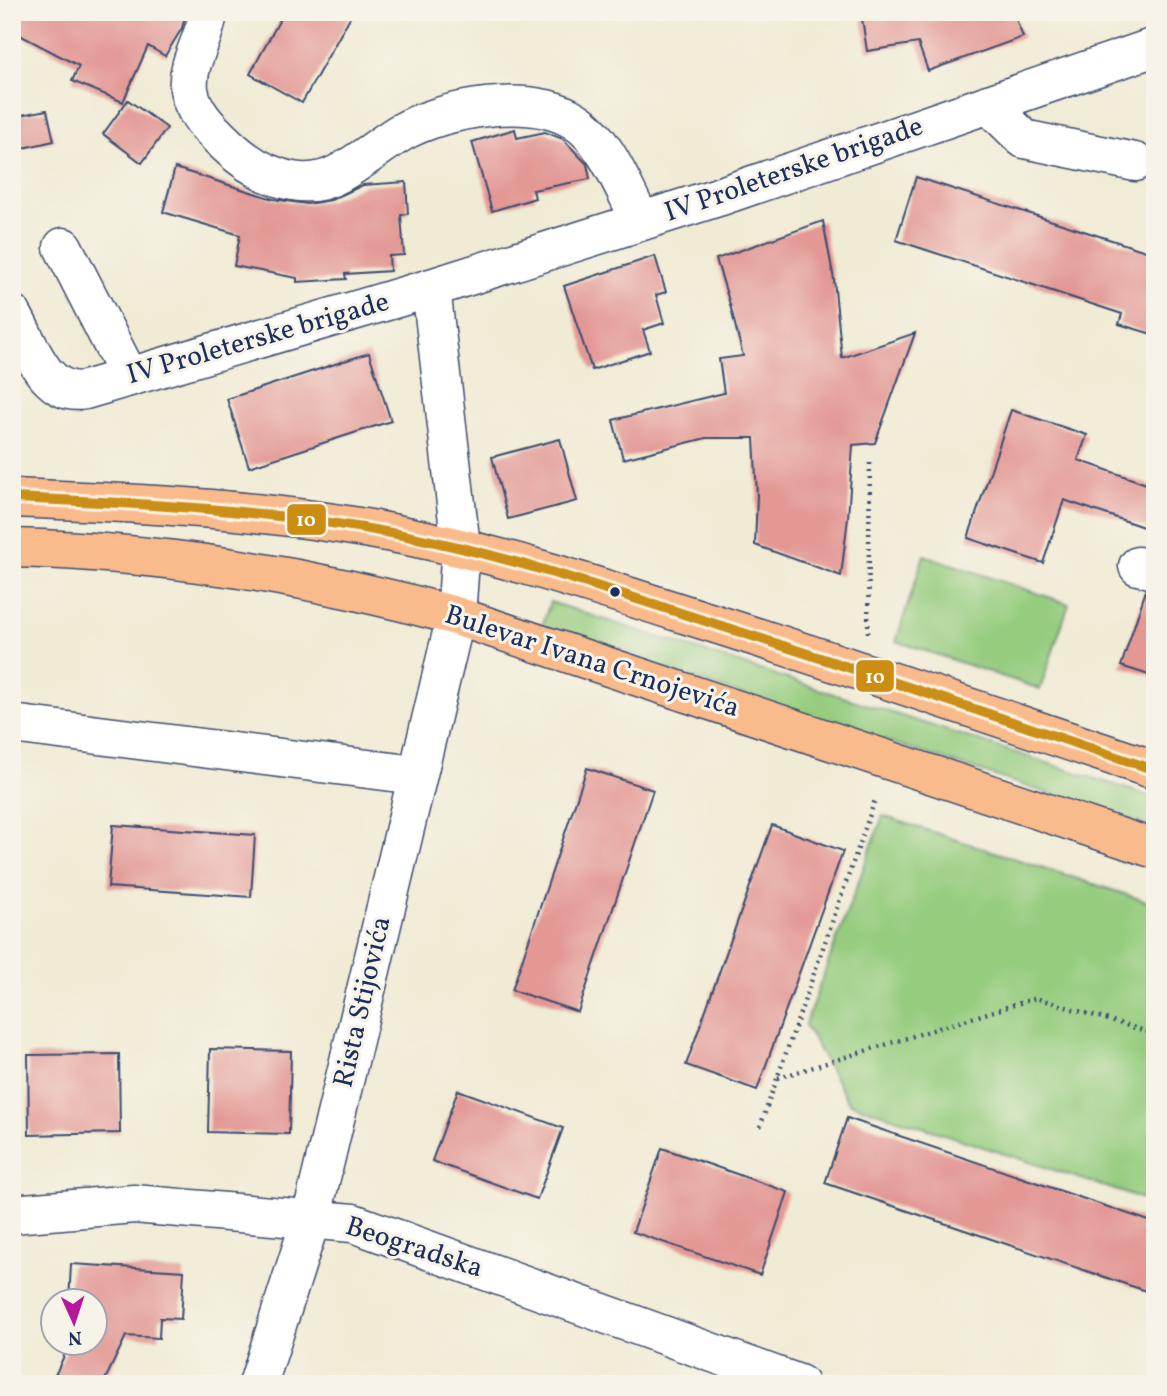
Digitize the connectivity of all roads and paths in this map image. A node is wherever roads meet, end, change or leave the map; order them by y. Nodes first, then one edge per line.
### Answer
1 (208, 12) edge
2 (1155, 47) edge
3 (988, 104) junction
4 (1135, 162) dead end
5 (641, 221) junction
6 (63, 247) dead end
7 (431, 288) junction
8 (12, 314) edge
9 (129, 377) junction
10 (870, 461) dead end
11 (12, 479) edge
12 (29, 499) edge
13 (461, 547) junction
14 (12, 548) edge
15 (456, 616) junction
16 (868, 641) dead end
17 (12, 724) edge
18 (1155, 770) edge
19 (416, 775) junction
20 (876, 800) dead end
21 (1155, 849) edge
22 (1155, 1034) edge
23 (778, 1078) junction
24 (760, 1127) dead end
25 (12, 1214) edge
26 (311, 1219) junction
27 (258, 1384) edge
28 (799, 1384) edge

1 - 5 street
2 - 3 street, IV Proleterske brigade
3 - 4 street
3 - 5 street, IV Proleterske brigade
5 - 7 street, IV Proleterske brigade
6 - 9 street
7 - 9 street, IV Proleterske brigade
7 - 13 street, IV Proleterske brigade
8 - 9 street, IV Proleterske brigade
10 - 16 path
11 - 12 street
12 - 13 main road
13 - 15 street, IV Proleterske brigade
13 - 18 main road
14 - 15 main road, Bulevar Ivana Crnojevića
15 - 19 street, Rista Stijovića
15 - 21 main road, Bulevar Ivana Crnojevića
17 - 19 street
19 - 26 street, Rista Stijovića
20 - 23 path
22 - 23 path
23 - 24 path
25 - 26 street, Beogradska
26 - 27 street, Rista Stijovića
26 - 28 street, Beogradska

